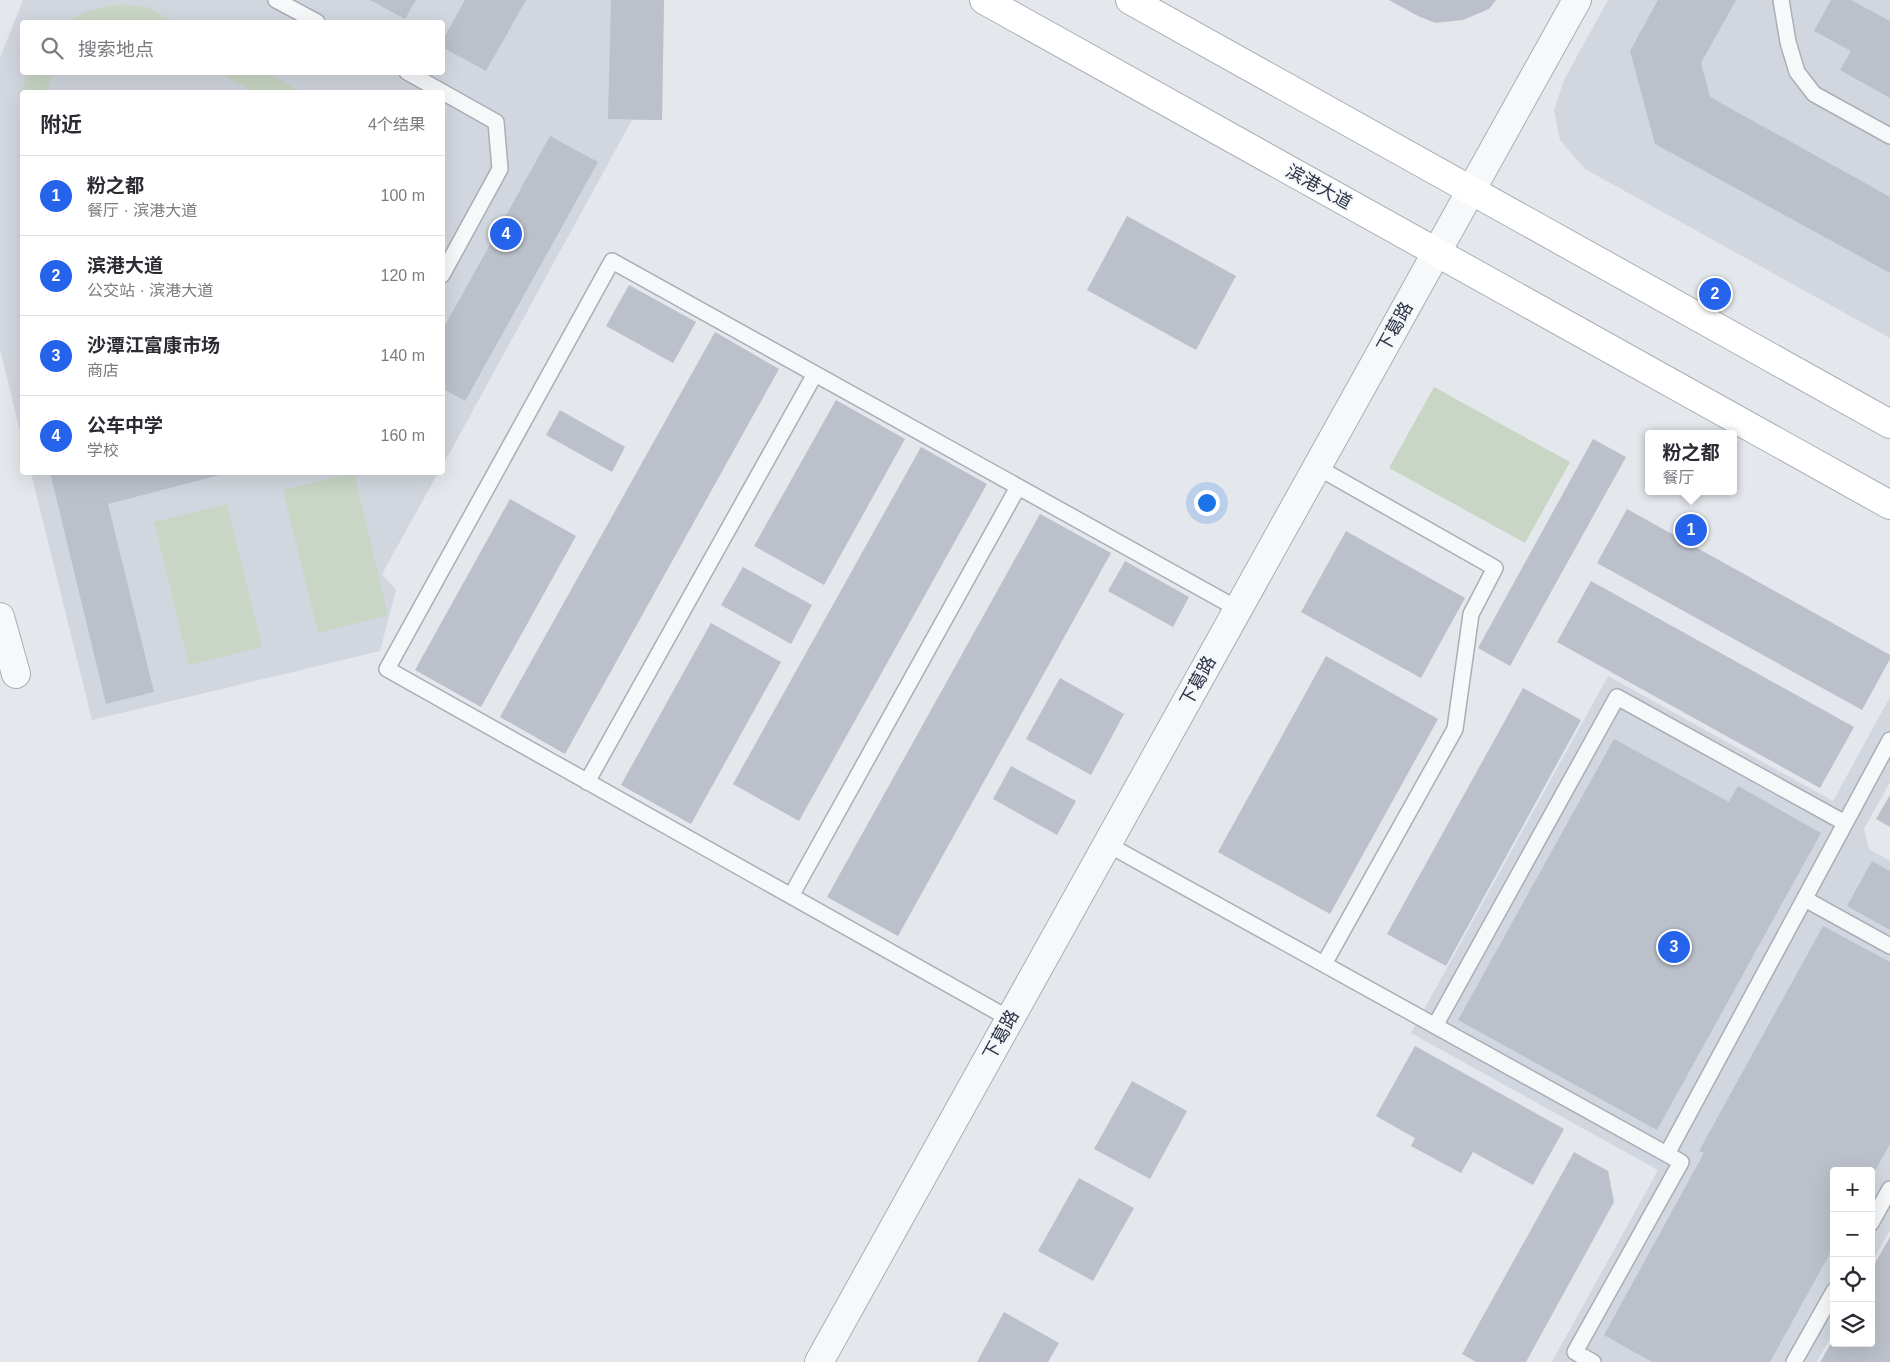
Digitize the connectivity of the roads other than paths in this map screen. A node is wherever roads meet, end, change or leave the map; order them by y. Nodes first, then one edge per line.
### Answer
1 (276, 0) edge
2 (984, 0) edge
3 (1130, 0) edge
4 (1577, 0) edge
5 (1781, 0) edge
6 (312, 20) edge
7 (411, 75) edge
8 (438, 90) edge
9 (445, 94) edge
10 (1890, 136) edge
11 (1471, 190) junction
12 (1436, 252) junction
13 (445, 270) edge
14 (815, 374) junction
15 (1890, 424) edge
16 (1317, 467) junction
17 (1018, 486) junction
18 (1890, 505) edge
19 (1238, 608) junction
20 (0, 619) edge
21 (16, 674) dead end
22 (1890, 740) edge
23 (588, 782) junction
24 (1845, 823) junction
25 (1107, 844) junction
26 (792, 896) junction
27 (1805, 899) junction
28 (1890, 946) edge
29 (1324, 964) junction
30 (1010, 1018) junction
31 (1434, 1026) junction
32 (1667, 1154) junction
33 (1890, 1189) edge
34 (1875, 1216) edge
35 (1830, 1298) edge
36 (819, 1362) edge
37 (1593, 1362) edge
38 (1794, 1362) edge

1 - 6 lane
2 - 12 main road, 滨港大道
3 - 11 main road
4 - 11 street, 下葛路
5 - 10 lane
7 - 8 lane
9 - 13 lane
11 - 12 street, 下葛路
11 - 15 main road
12 - 16 street, 下葛路
12 - 18 main road, 滨港大道
14 - 17 lane
14 - 23 lane
14 - 23 lane
16 - 19 street, 下葛路
16 - 29 lane
17 - 19 lane
17 - 26 lane
19 - 25 street, 下葛路
20 - 21 street
22 - 24 lane
23 - 26 lane
24 - 27 lane
24 - 31 lane
25 - 29 lane
25 - 30 street, 下葛路
26 - 30 lane
27 - 28 lane
27 - 32 lane
29 - 31 lane
30 - 36 street, 下葛路
31 - 32 lane
32 - 37 lane
33 - 34 lane
35 - 38 lane

